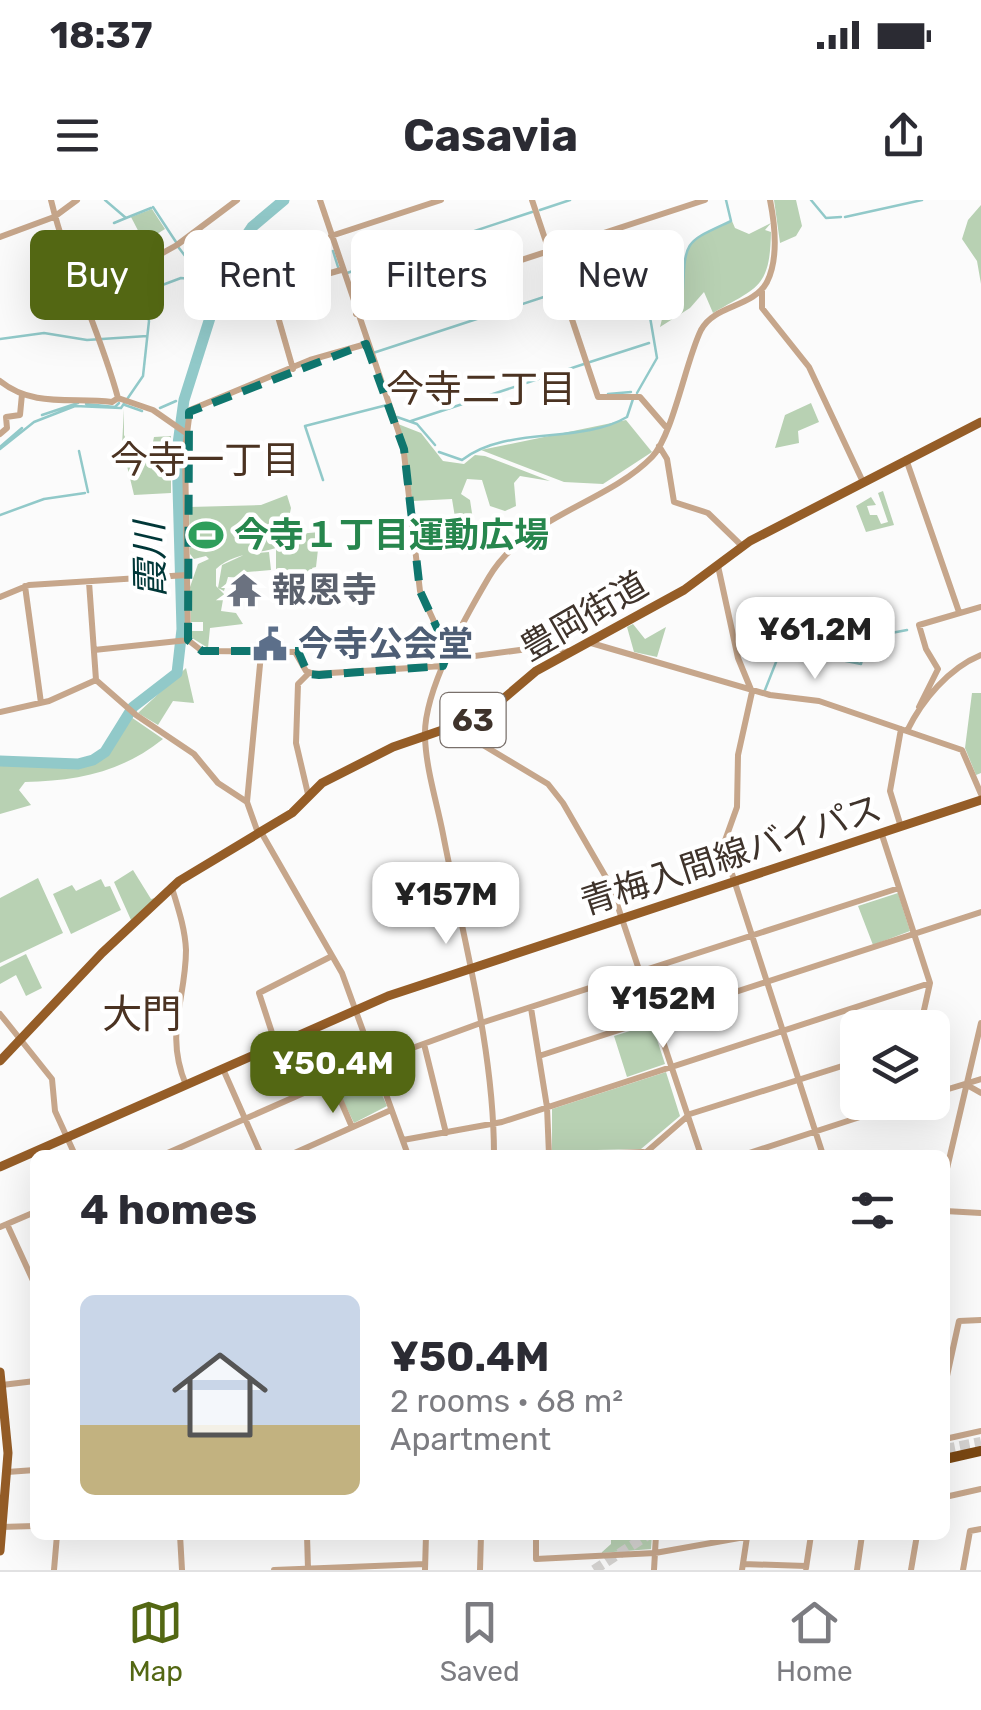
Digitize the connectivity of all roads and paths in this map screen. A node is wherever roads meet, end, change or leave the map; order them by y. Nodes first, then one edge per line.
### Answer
1 (51, 200) edge
2 (77, 200) edge
3 (237, 200) edge
4 (320, 200) edge
5 (441, 200) edge
6 (532, 200) edge
7 (705, 200) edge
8 (770, 200) edge
9 (54, 217) junction
10 (59, 230) edge
11 (329, 230) edge
12 (613, 230) edge
13 (543, 235) edge
14 (331, 236) joint
15 (0, 238) edge
16 (164, 252) edge
17 (341, 270) junction
18 (762, 289) junction
19 (351, 299) edge
20 (92, 320) edge
21 (358, 320) edge
22 (572, 320) edge
23 (366, 344) junction
24 (292, 368) junction
25 (0, 380) edge
26 (22, 394) junction
27 (122, 400) junction
28 (981, 422) edge
29 (666, 426) junction
30 (184, 432) junction
31 (0, 434) edge
32 (660, 446) junction
33 (906, 459) junction
34 (862, 482) junction
35 (742, 546) junction
36 (718, 566) junction
37 (182, 575) junction
38 (89, 582) junction
39 (25, 585) junction
40 (0, 597) edge
41 (981, 607) edge
42 (959, 612) junction
43 (183, 641) junction
44 (591, 642) junction
45 (94, 650) junction
46 (572, 652) junction
47 (261, 654) junction
48 (981, 655) edge
49 (445, 659) junction
50 (308, 674) junction
51 (96, 680) junction
52 (750, 688) junction
53 (41, 704) junction
54 (919, 708) junction
55 (0, 712) edge
56 (453, 727) junction
57 (904, 730) junction
58 (425, 736) junction
59 (308, 794) junction
60 (981, 796) edge
61 (247, 802) junction
62 (902, 828) junction
63 (260, 832) junction
64 (882, 835) junction
65 (735, 883) junction
66 (172, 888) junction
67 (899, 888) junction
68 (981, 912) edge
69 (622, 920) junction
70 (914, 934) junction
71 (751, 936) junction
72 (332, 956) junction
73 (468, 969) junction
74 (639, 972) junction
75 (766, 982) junction
76 (930, 984) junction
77 (531, 1008) junction
78 (355, 1010) junction
79 (924, 1010) edge
80 (0, 1014) edge
81 (653, 1018) junction
82 (981, 1023) edge
83 (478, 1024) junction
84 (782, 1031) junction
85 (21, 1038) junction
86 (424, 1044) junction
87 (276, 1045) junction
88 (540, 1056) junction
89 (0, 1061) edge
90 (374, 1062) junction
91 (840, 1067) edge
92 (670, 1068) junction
93 (223, 1069) junction
94 (981, 1079) edge
95 (798, 1080) junction
96 (332, 1081) junction
97 (186, 1085) junction
98 (967, 1086) junction
99 (950, 1090) edge
100 (981, 1093) edge
101 (547, 1107) junction
102 (392, 1110) junction
103 (686, 1116) junction
104 (246, 1119) junction
105 (850, 1120) edge
106 (493, 1125) junction
107 (352, 1127) junction
108 (815, 1131) junction
109 (446, 1132) junction
110 (67, 1137) junction
111 (403, 1140) junction
112 (38, 1150) edge
113 (73, 1150) edge
114 (175, 1150) edge
115 (259, 1150) edge
116 (301, 1150) edge
117 (406, 1150) edge
118 (494, 1150) edge
119 (550, 1150) edge
120 (647, 1150) edge
121 (699, 1150) edge
122 (758, 1150) edge
123 (821, 1150) edge
124 (30, 1154) edge
125 (950, 1156) edge
126 (0, 1167) edge
127 (950, 1211) edge
128 (981, 1213) edge
129 (30, 1214) edge
130 (4, 1226) edge
131 (30, 1266) edge
132 (981, 1320) edge
133 (950, 1364) edge
134 (0, 1372) edge
135 (30, 1382) edge
136 (2, 1385) edge
137 (3, 1418) edge
138 (981, 1431) edge
139 (950, 1438) edge
140 (981, 1453) edge
141 (950, 1460) edge
142 (30, 1470) edge
143 (8, 1472) junction
144 (981, 1489) edge
145 (950, 1496) edge
146 (30, 1526) edge
147 (1, 1527) edge
148 (981, 1529) edge
149 (57, 1540) edge
150 (180, 1540) edge
151 (307, 1540) edge
152 (426, 1540) edge
153 (482, 1540) edge
154 (536, 1540) edge
155 (656, 1540) edge
156 (728, 1540) edge
157 (750, 1540) edge
158 (810, 1540) edge
159 (861, 1540) edge
160 (916, 1540) edge
161 (0, 1551) edge
162 (655, 1553) junction
163 (563, 1558) junction
164 (425, 1567) edge
165 (743, 1567) edge
166 (806, 1568) edge
167 (308, 1569) edge
168 (54, 1570) edge
169 (182, 1570) edge
170 (274, 1570) edge
171 (480, 1570) edge
172 (562, 1570) edge
173 (654, 1570) edge
174 (856, 1570) edge
175 (911, 1570) edge
176 (963, 1570) edge

1 - 9 street
2 - 9 street
3 - 16 street
4 - 11 street
5 - 14 street
6 - 13 street
7 - 12 street
8 - 18 street
9 - 10 street
9 - 15 street
14 - 17 street
17 - 19 street
17 - 24 street
18 - 29 street
18 - 34 street
20 - 27 street
21 - 23 street
22 - 29 street
23 - 24 street
23 - 49 street
24 - 30 street
25 - 26 street
26 - 27 street
26 - 31 street
27 - 30 street
28 - 33 main road, 豊岡街道 / 63
29 - 32 street
30 - 37 street
32 - 35 street
32 - 49 street
33 - 34 main road, 豊岡街道 / 63
33 - 42 street
34 - 35 main road, 豊岡街道 / 63
35 - 36 main road, 豊岡街道 / 63
36 - 44 main road, 豊岡街道 / 63
36 - 52 street
37 - 38 street
37 - 43 street
38 - 39 street
38 - 45 street
39 - 40 street
39 - 53 street
41 - 42 street
42 - 54 street
43 - 45 street
43 - 47 street
44 - 46 main road, 豊岡街道 / 63
44 - 52 street
45 - 51 street
46 - 49 street
46 - 56 main road, 豊岡街道 / 63
47 - 50 street
47 - 61 street
48 - 54 street
49 - 50 street
49 - 58 street
50 - 59 street
51 - 53 street
51 - 61 street
52 - 57 street
52 - 65 street
53 - 55 street
54 - 57 street
56 - 58 main road, 豊岡街道 / 63
56 - 69 street
57 - 60 street
57 - 62 street
58 - 59 main road, 豊岡街道 / 63
58 - 73 street
59 - 63 main road, 豊岡街道 / 63
60 - 62 main road, 青梅入間線バイパス
61 - 63 street
62 - 64 main road, 青梅入間線バイパス
63 - 66 main road, 豊岡街道 / 63
63 - 72 street
64 - 65 main road, 青梅入間線バイパス
64 - 67 street
65 - 69 main road, 青梅入間線バイパス
65 - 71 street
66 - 85 main road, 豊岡街道 / 63
66 - 97 street
67 - 70 street
67 - 71 street
68 - 70 street
69 - 73 main road, 青梅入間線バイパス
69 - 74 street
70 - 75 street
70 - 76 street
71 - 74 street
71 - 75 street
72 - 78 street
72 - 87 street
73 - 78 main road, 青梅入間線バイパス
73 - 83 street
74 - 77 street
74 - 81 street
75 - 81 street
75 - 84 street
76 - 79 street
76 - 84 street
77 - 83 street
77 - 88 street
78 - 87 main road, 青梅入間線バイパス
78 - 90 street
80 - 85 street
81 - 88 street
81 - 92 street
82 - 98 street
83 - 86 street
83 - 106 street
84 - 92 street
84 - 95 street
85 - 89 main road, 豊岡街道 / 63
85 - 110 street
86 - 90 street
86 - 109 street
87 - 93 main road, 青梅入間線バイパス
88 - 101 street
90 - 96 street
90 - 102 street
91 - 95 street
92 - 101 street
92 - 103 street
93 - 97 main road, 青梅入間線バイパス
93 - 104 street
94 - 98 street
95 - 103 street
95 - 108 street
96 - 104 street
96 - 107 street
97 - 110 main road, 青梅入間線バイパス
98 - 99 street
98 - 100 street
98 - 125 street
101 - 106 street
101 - 119 street
102 - 107 street
102 - 111 street
103 - 120 street
103 - 121 street
104 - 114 street
104 - 115 street
105 - 108 street
106 - 109 street
106 - 118 street
107 - 116 street
108 - 122 street
108 - 123 street
109 - 111 street
110 - 112 main road, 青梅入間線バイパス
110 - 113 street
111 - 117 street
124 - 126 main road, 青梅入間線バイパス
127 - 128 street
129 - 130 street
130 - 131 street
132 - 133 street
134 - 136 main road
135 - 136 street
136 - 137 main road
137 - 143 main road
138 - 139 street
140 - 141 highway
142 - 143 street
143 - 147 main road
144 - 145 street
146 - 147 street
147 - 161 main road
148 - 176 street
149 - 168 street
150 - 169 street
151 - 167 street
152 - 164 street
153 - 171 street
154 - 163 street
155 - 162 street
156 - 162 street
157 - 165 street
158 - 166 street
159 - 174 street
160 - 175 street
162 - 163 street
162 - 173 street
163 - 172 street
164 - 167 street
165 - 166 street
167 - 170 street

